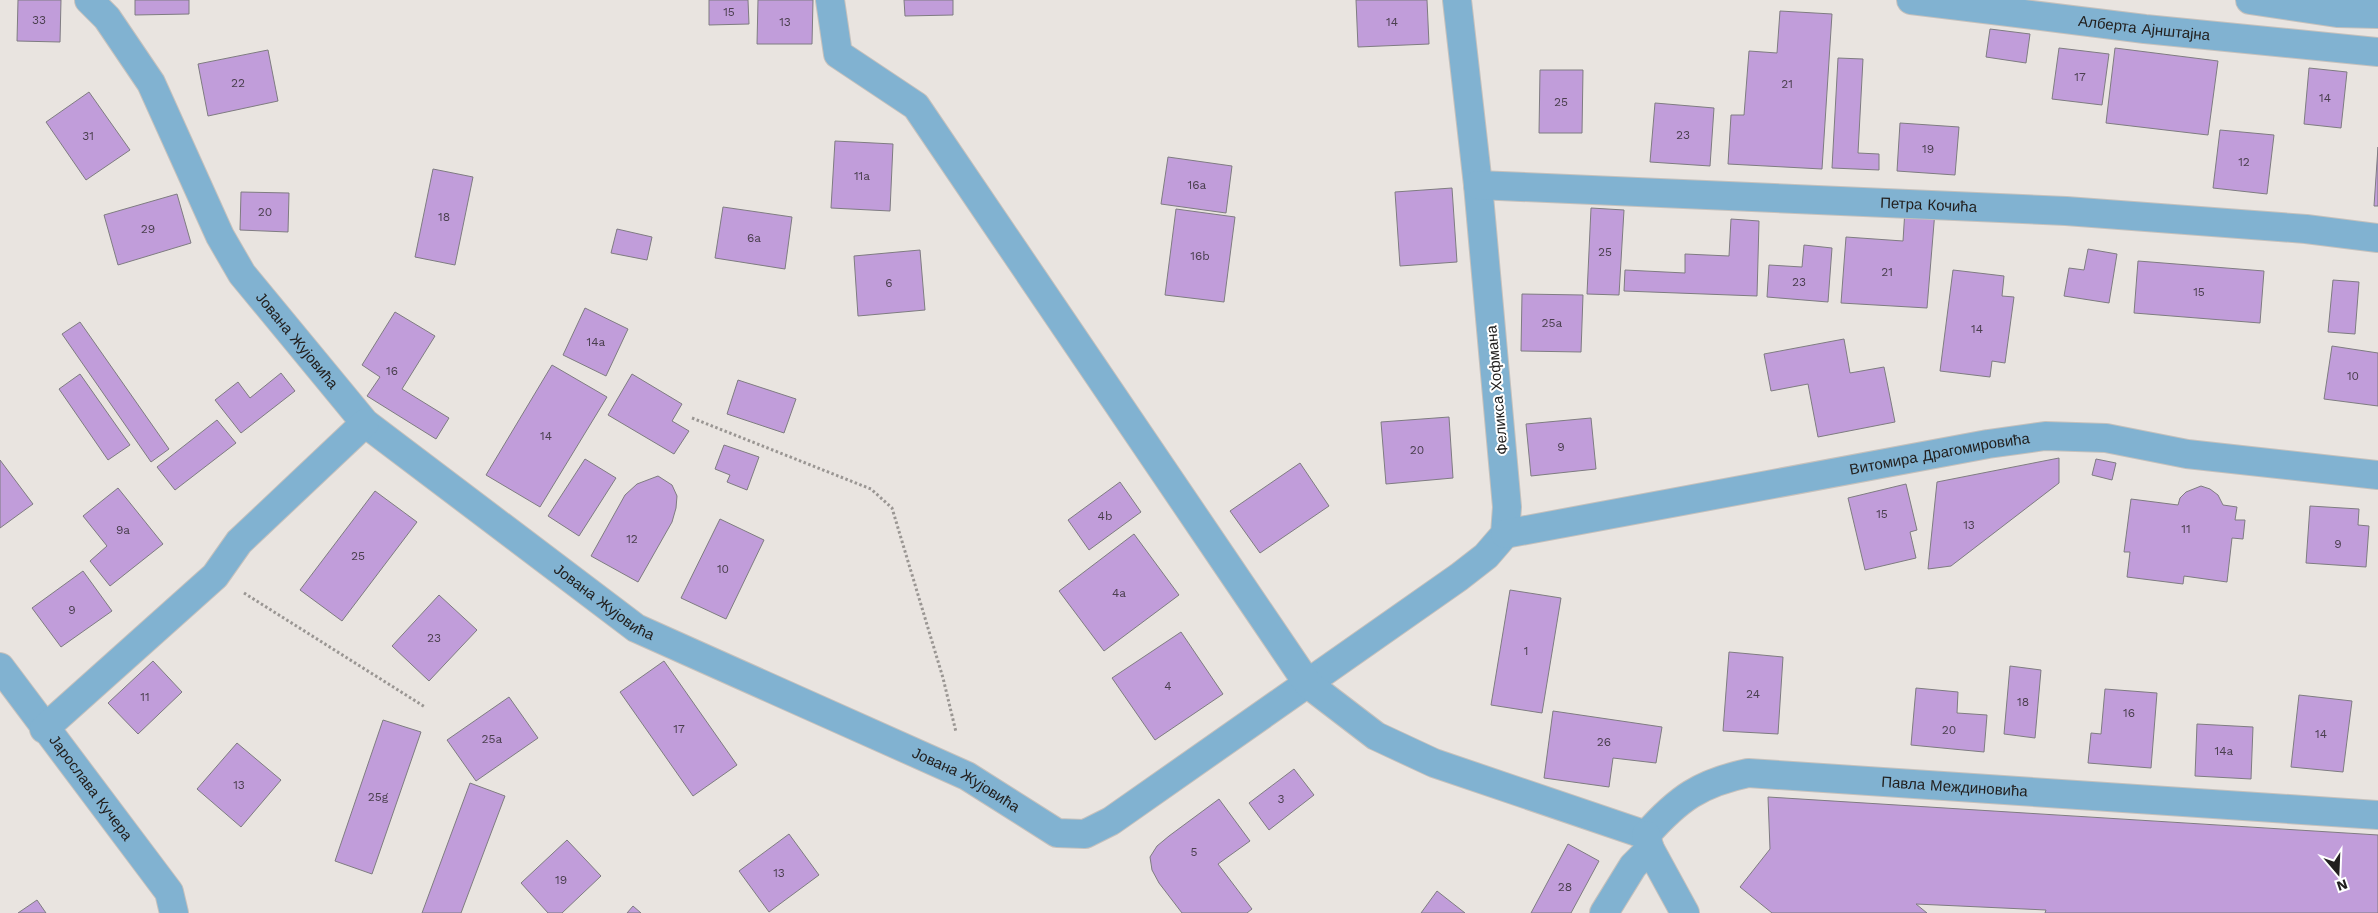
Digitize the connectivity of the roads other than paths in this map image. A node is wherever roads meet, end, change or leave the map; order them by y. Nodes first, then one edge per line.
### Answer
1 (89, 0) edge
2 (830, 0) edge
3 (1457, 0) edge
4 (1911, 0) edge
5 (2250, 0) edge
6 (2378, 14) edge
7 (2378, 52) edge
8 (1478, 185) junction
9 (2378, 238) edge
10 (364, 423) junction
11 (2378, 475) edge
12 (1505, 534) junction
13 (0, 667) edge
14 (1308, 684) junction
15 (44, 728) junction
16 (2378, 815) edge
17 (1648, 842) junction
18 (174, 913) edge
19 (1604, 913) edge
20 (1685, 913) edge

1 - 10 street, Јована Жујовића
2 - 14 street
3 - 8 street, Феликса Хофмана
4 - 7 street, Алберта Ајнштајна
5 - 6 street
8 - 9 street, Петра Кочића
8 - 12 street, Феликса Хофмана
10 - 14 street, Јована Жујовића
10 - 15 street
11 - 12 street, Витомира Драгомировића
12 - 14 street
13 - 15 street, Јарослава Кучера
14 - 17 street
15 - 18 street, Јарослава Кучера
16 - 17 street, Павла Междиновића
17 - 19 street, Павла Междиновића
17 - 20 street

